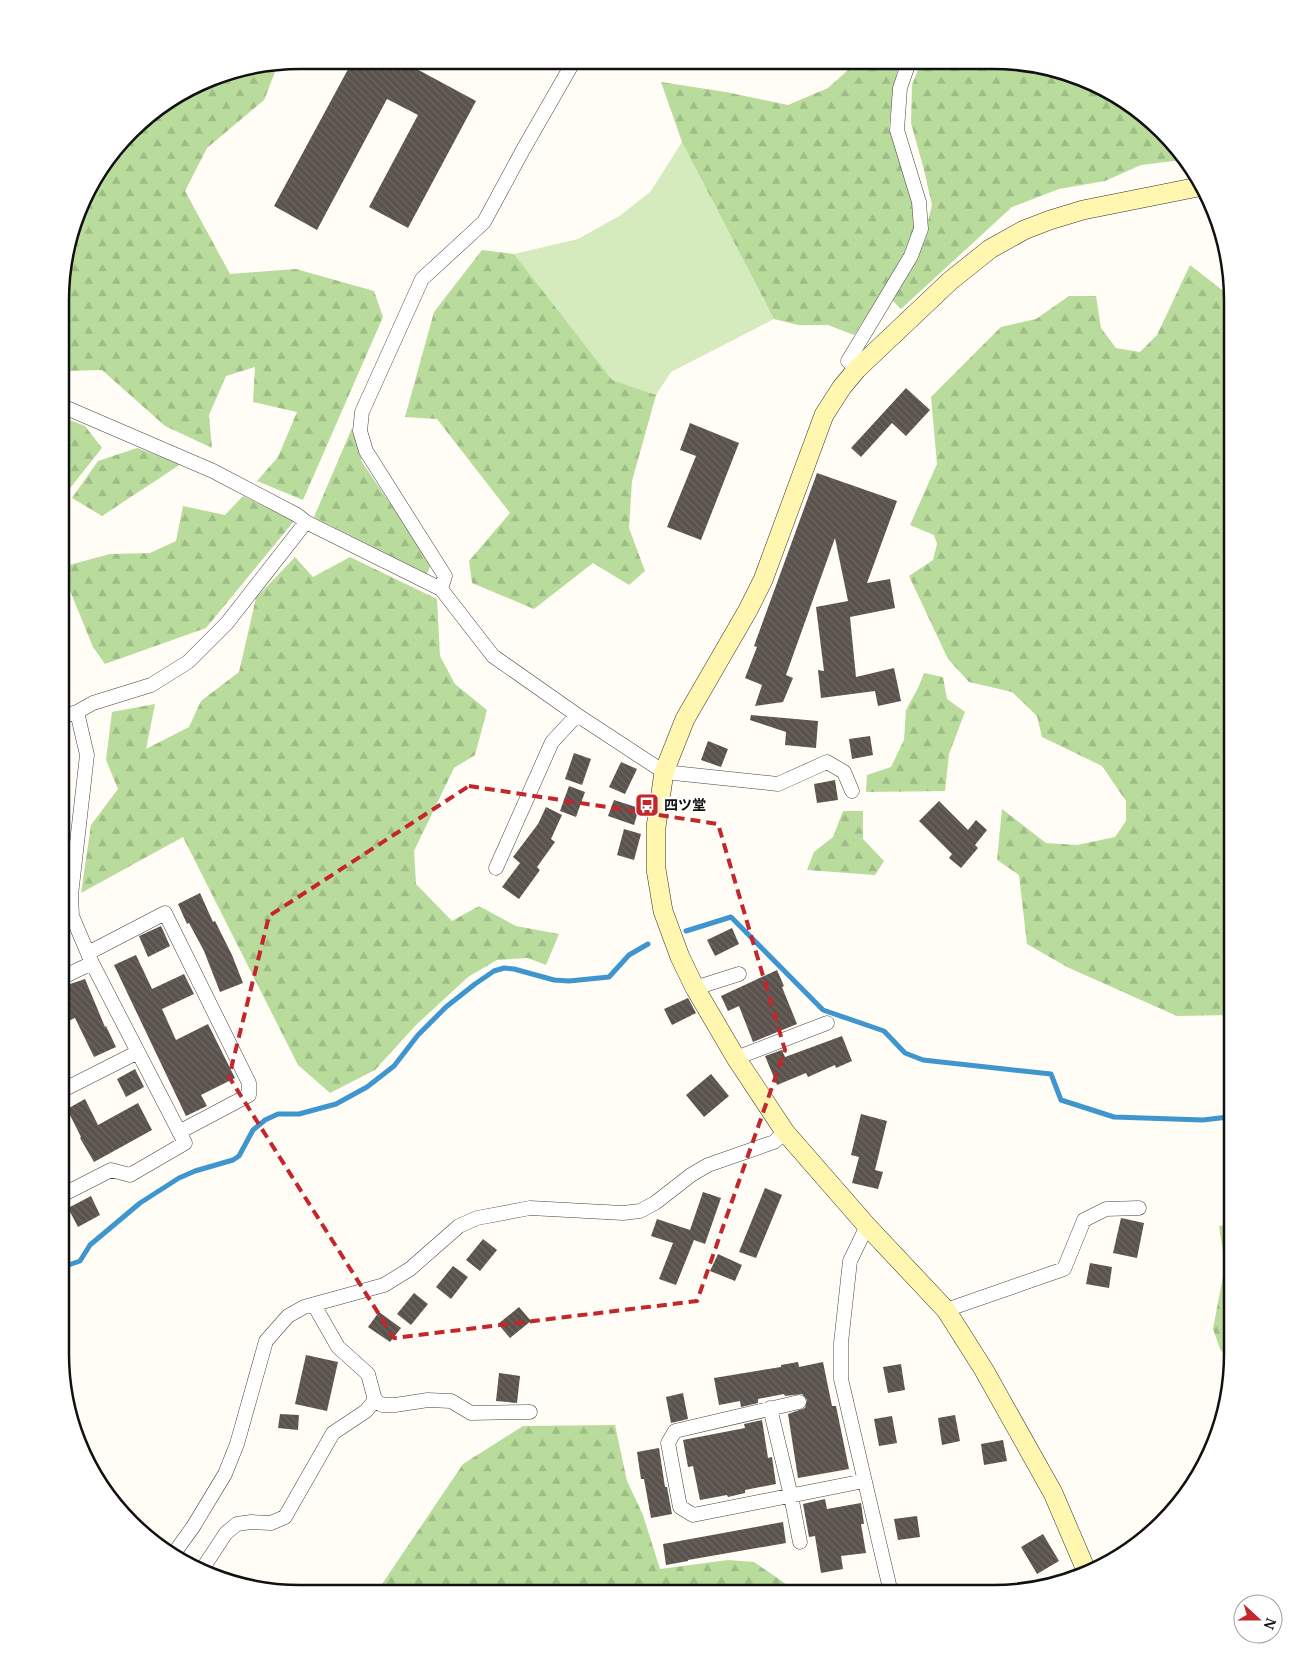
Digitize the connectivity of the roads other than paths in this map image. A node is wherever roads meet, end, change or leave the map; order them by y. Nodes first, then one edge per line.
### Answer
1 (569, 69) edge
2 (906, 69) edge
3 (1195, 188) edge
4 (857, 369) junction
5 (69, 409) edge
6 (306, 522) junction
7 (441, 589) junction
8 (77, 712) junction
9 (69, 714) edge
10 (578, 715) junction
11 (664, 772) junction
12 (852, 791) dead end
13 (496, 868) dead end
14 (90, 958) junction
15 (69, 972) edge
16 (739, 974) dead end
17 (695, 988) junction
18 (827, 1023) dead end
19 (138, 1052) junction
20 (736, 1058) junction
21 (69, 1086) edge
22 (179, 1132) junction
23 (785, 1132) junction
24 (69, 1191) edge
25 (1139, 1208) dead end
26 (867, 1226) junction
27 (314, 1305) junction
28 (946, 1310) junction
29 (375, 1400) junction
30 (799, 1402) dead end
31 (770, 1408) junction
32 (530, 1412) dead end
33 (864, 1481) junction
34 (791, 1496) junction
35 (800, 1542) dead end
36 (177, 1550) edge
37 (205, 1565) edge
38 (1085, 1567) edge
39 (889, 1585) edge

1 - 7 street
2 - 4 street
3 - 4 street
4 - 11 street
5 - 6 street
6 - 7 street
6 - 8 street
7 - 10 street
8 - 9 street
8 - 14 street
10 - 11 street
10 - 13 street
11 - 12 street
11 - 17 street
14 - 15 street
14 - 19 street
14 - 22 street
16 - 17 street
17 - 20 street
18 - 20 street
19 - 21 street
19 - 22 street
20 - 23 street
22 - 24 street
23 - 26 street
23 - 27 street
25 - 28 street
26 - 28 street
26 - 33 street
27 - 29 street
27 - 36 street
28 - 38 street
29 - 32 street
29 - 37 street
30 - 31 street
31 - 34 street
31 - 34 street
33 - 34 street
33 - 39 street
34 - 35 street

